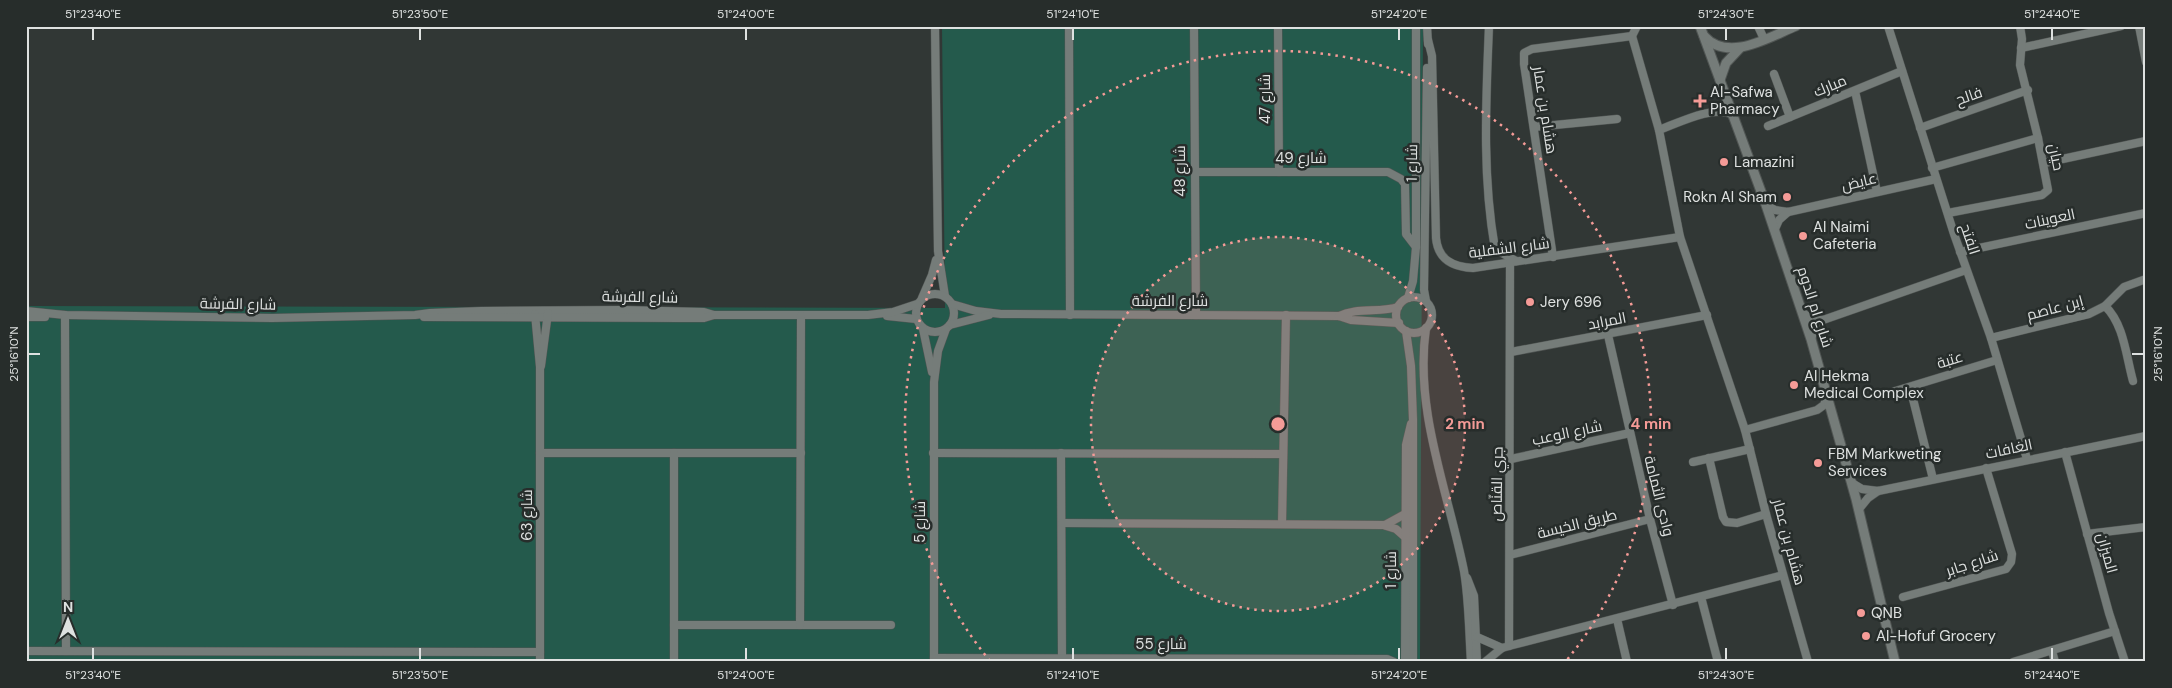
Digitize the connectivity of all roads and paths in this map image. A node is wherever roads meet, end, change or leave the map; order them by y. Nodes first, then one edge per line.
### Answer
1 (935, 26) edge
2 (1069, 26) edge
3 (1194, 26) edge
4 (1278, 26) edge
5 (1416, 26) edge
6 (1427, 26) edge
7 (1489, 26) edge
8 (1637, 26) edge
9 (1700, 26) edge
10 (1758, 26) edge
11 (1796, 26) edge
12 (1888, 26) edge
13 (2020, 26) edge
14 (2121, 26) edge
15 (2139, 26) edge
16 (1632, 36) junction
17 (1704, 36) junction
18 (1764, 39) junction
19 (1428, 40) junction
20 (1740, 47) junction
21 (2021, 48) junction
22 (2146, 62) edge
23 (1902, 71) junction
24 (1774, 74) dead end
25 (1720, 81) junction
26 (1855, 90) junction
27 (2028, 90) junction
28 (1733, 115) junction
29 (1790, 117) junction
30 (1617, 119) dead end
31 (1768, 126) dead end
32 (1534, 127) junction
33 (1920, 128) junction
34 (1659, 130) junction
35 (2038, 138) junction
36 (2146, 142) edge
37 (2044, 162) junction
38 (1932, 168) junction
39 (1194, 172) junction
40 (1279, 172) junction
41 (1936, 179) junction
42 (1405, 184) joint
43 (1877, 192) junction
44 (1766, 204) junction
45 (1788, 212) junction
46 (1948, 213) junction
47 (2146, 213) edge
48 (1775, 230) junction
49 (1680, 238) junction
50 (1416, 247) junction
51 (938, 251) junction
52 (1960, 252) junction
53 (1553, 257) junction
54 (1513, 262) junction
55 (1966, 270) junction
56 (2146, 279) edge
57 (945, 296) junction
58 (1408, 298) junction
59 (920, 301) junction
60 (1426, 301) junction
61 (952, 304) junction
62 (2105, 306) junction
63 (1398, 307) junction
64 (26, 311) edge
65 (1803, 313) junction
66 (63, 314) junction
67 (535, 314) junction
68 (547, 314) junction
69 (1001, 314) junction
70 (868, 315) junction
71 (1070, 315) junction
72 (1196, 315) junction
73 (1286, 315) junction
74 (1707, 315) junction
75 (801, 316) junction
76 (1339, 316) junction
77 (26, 317) edge
78 (916, 319) junction
79 (1823, 320) junction
80 (1399, 323) junction
81 (948, 327) junction
82 (1426, 328) junction
83 (924, 329) junction
84 (1406, 331) junction
85 (1608, 335) junction
86 (1991, 338) junction
87 (1811, 339) junction
88 (1511, 352) junction
89 (1997, 360) junction
90 (540, 367) junction
91 (2133, 381) dead end
92 (934, 382) junction
93 (1910, 387) junction
94 (1827, 395) junction
95 (1880, 396) dead end
96 (1413, 420) junction
97 (1745, 430) junction
98 (1630, 433) junction
99 (2146, 436) edge
100 (1750, 449) junction
101 (2065, 452) junction
102 (540, 453) junction
103 (674, 453) junction
104 (801, 453) junction
105 (934, 453) junction
106 (1061, 453) junction
107 (1282, 454) junction
108 (1709, 458) junction
109 (1511, 459) junction
110 (2027, 459) junction
111 (1693, 462) dead end
112 (1986, 468) junction
113 (1933, 479) junction
114 (1852, 483) junction
115 (1878, 491) junction
116 (1859, 509) junction
117 (1405, 514) junction
118 (1766, 514) junction
119 (1650, 519) junction
120 (1062, 523) junction
121 (1282, 524) junction
122 (1383, 525) junction
123 (2146, 527) edge
124 (2087, 534) junction
125 (1405, 537) junction
126 (1510, 555) junction
127 (1464, 572) junction
128 (1783, 575) junction
129 (1701, 597) junction
130 (1903, 597) dead end
131 (1673, 604) junction
132 (1617, 619) junction
133 (674, 625) junction
134 (800, 625) junction
135 (891, 625) dead end
136 (2115, 631) junction
137 (1477, 637) junction
138 (1405, 645) junction
139 (1506, 647) junction
140 (26, 651) edge
141 (66, 651) junction
142 (540, 652) junction
143 (2052, 652) junction
144 (1062, 658) junction
145 (934, 660) edge
146 (1175, 660) edge
147 (1391, 660) edge
148 (540, 662) edge
149 (674, 662) edge
150 (1405, 662) edge
151 (1413, 662) edge
152 (1471, 662) edge
153 (1477, 662) edge
154 (1485, 662) edge
155 (1627, 662) edge
156 (1718, 662) edge
157 (1808, 662) edge
158 (1895, 662) edge
159 (2013, 662) edge
160 (2055, 662) edge
161 (2125, 662) edge

1 - 51 street
2 - 71 street
3 - 39 street, شارع 48
4 - 40 street, شارع 47
5 - 50 street, شارع 1
6 - 19 street, شارع 1
7 - 54 street
8 - 16 street
9 - 17 street, شارع ام الدوم
10 - 18 street
11 - 18 street
12 - 23 street, الفتح
13 - 21 street, حيان
14 - 21 street
15 - 22 street
16 - 32 street, هشام بن عمار
16 - 34 street, هشام بن عمار
17 - 20 street
17 - 25 street, شارع ام الدوم
18 - 20 street
19 - 54 street, شارع الشفلية
19 - 60 street, شارع 1
20 - 25 street
21 - 27 street, حيان
23 - 26 street, مبارك
23 - 33 street, الفتح
24 - 29 street
25 - 28 street, شارع ام الدوم
26 - 29 street, مبارك
26 - 43 street
27 - 33 street, فالح
27 - 35 street, حيان
28 - 34 street
28 - 44 street, شارع ام الدوم
29 - 31 street, مبارك
30 - 32 street
32 - 53 street, هشام بن عمار
33 - 38 street, الفتح
34 - 49 street, هشام بن عمار
35 - 37 street, حيان
35 - 38 street
36 - 37 street
37 - 46 street, حيان
38 - 41 street, الفتح
39 - 40 street, شارع 49
39 - 72 street, شارع 48
40 - 42 street, شارع 49
41 - 43 street, عايض
41 - 46 street, الفتح
42 - 50 street, شارع 1
43 - 45 street, عايض
44 - 45 street
44 - 48 street, شارع ام الدوم
45 - 48 street
46 - 52 street, الفتح
47 - 52 street, العوينات
48 - 65 street, شارع ام الدوم
49 - 53 street, شارع الشفلية
49 - 74 street, هشام بن عمار
50 - 58 street, شارع 1
51 - 57 street
51 - 59 street
52 - 55 street, الفتح
53 - 54 street, شارع الشفلية
54 - 88 street, جري القنّاص
55 - 79 street
55 - 86 street, الفتح
56 - 62 street, إبن عاصم
57 - 59 street
57 - 61 street
58 - 60 street
58 - 63 street
59 - 70 street, شارع الفرشة
59 - 78 street
60 - 82 street
61 - 69 street, شارع الفرشة
61 - 81 street
62 - 86 street, إبن عاصم
62 - 91 street
63 - 76 street, شارع الفرشة
63 - 80 street
64 - 66 street, شارع الفرشة
65 - 79 street
65 - 87 street, شارع ام الدوم
66 - 67 street, شارع الفرشة
66 - 77 street, شارع الفرشة
66 - 141 street
67 - 68 street, شارع الفرشة
67 - 90 street, شارع 63
68 - 75 street, شارع الفرشة
68 - 90 street, شارع 63
69 - 71 street, شارع الفرشة
69 - 81 street, شارع الفرشة
70 - 75 street, شارع الفرشة
70 - 78 street, شارع الفرشة
71 - 72 street, شارع الفرشة
72 - 73 street, شارع الفرشة
73 - 76 street, شارع الفرشة
73 - 107 street
74 - 85 street, المرابد
74 - 97 street, هشام بن عمار
75 - 104 street
76 - 80 street, شارع الفرشة
78 - 83 street
79 - 87 street
80 - 84 street
81 - 83 street
81 - 92 street, شارع 5
82 - 84 street
82 - 127 street
83 - 92 street, شارع 5
84 - 96 street, شارع 1
85 - 88 street, المرابد
85 - 98 street, وادى الثمامة
86 - 89 street, الفتح
87 - 94 street, شارع ام الدوم
88 - 109 street, جري القنّاص
89 - 93 street, عتبة
89 - 110 street, الفتح
90 - 102 street, شارع 63
92 - 105 street, شارع 5
93 - 95 street, عتبة
93 - 113 street
94 - 97 street
94 - 114 street, شارع ام الدوم
96 - 117 street, شارع 1
96 - 151 street, شارع 1
97 - 100 street, هشام بن عمار
98 - 109 street, شارع الوعب
98 - 119 street, وادى الثمامة
99 - 101 street, الغافات
100 - 108 street
100 - 118 street, هشام بن عمار
101 - 110 street, الغافات
101 - 124 street, الميزان
102 - 103 street
102 - 142 street, شارع 63
103 - 104 street
103 - 133 street
104 - 134 street
105 - 106 street
105 - 145 street, شارع 5
106 - 107 street
106 - 120 street
107 - 121 street
108 - 111 street
108 - 118 street
109 - 126 street, جري القنّاص
110 - 112 street, الغافات
112 - 113 street, الغافات
112 - 130 street, شارع جابر
113 - 115 street, الغافات
114 - 115 street, الغافات
114 - 116 street, شارع ام الدوم
115 - 116 street
116 - 158 street, شارع ام الدوم
117 - 122 street
117 - 125 street, شارع 1
118 - 128 street, هشام بن عمار
119 - 126 street, طريق الخيسة
119 - 131 street, وادى الثمامة
120 - 121 street
120 - 144 street
121 - 122 street
122 - 125 street
123 - 124 street
124 - 136 street, الميزان
125 - 138 street, شارع 1
126 - 139 street, جري القنّاص
127 - 137 street
127 - 152 street
128 - 129 street
128 - 157 street, هشام بن عمار
129 - 131 street
129 - 156 street
131 - 132 street
132 - 139 street
132 - 155 street
133 - 134 street
133 - 149 street
134 - 135 street
136 - 143 street
136 - 161 street, الميزان
137 - 139 street
137 - 153 street
138 - 147 street, شارع 55
138 - 150 street, شارع 1
139 - 154 street
140 - 141 street
141 - 142 street
142 - 148 street, شارع 63
143 - 159 street
143 - 160 street
144 - 145 street, شارع 55
144 - 146 street, شارع 55
146 - 147 street, شارع 55

